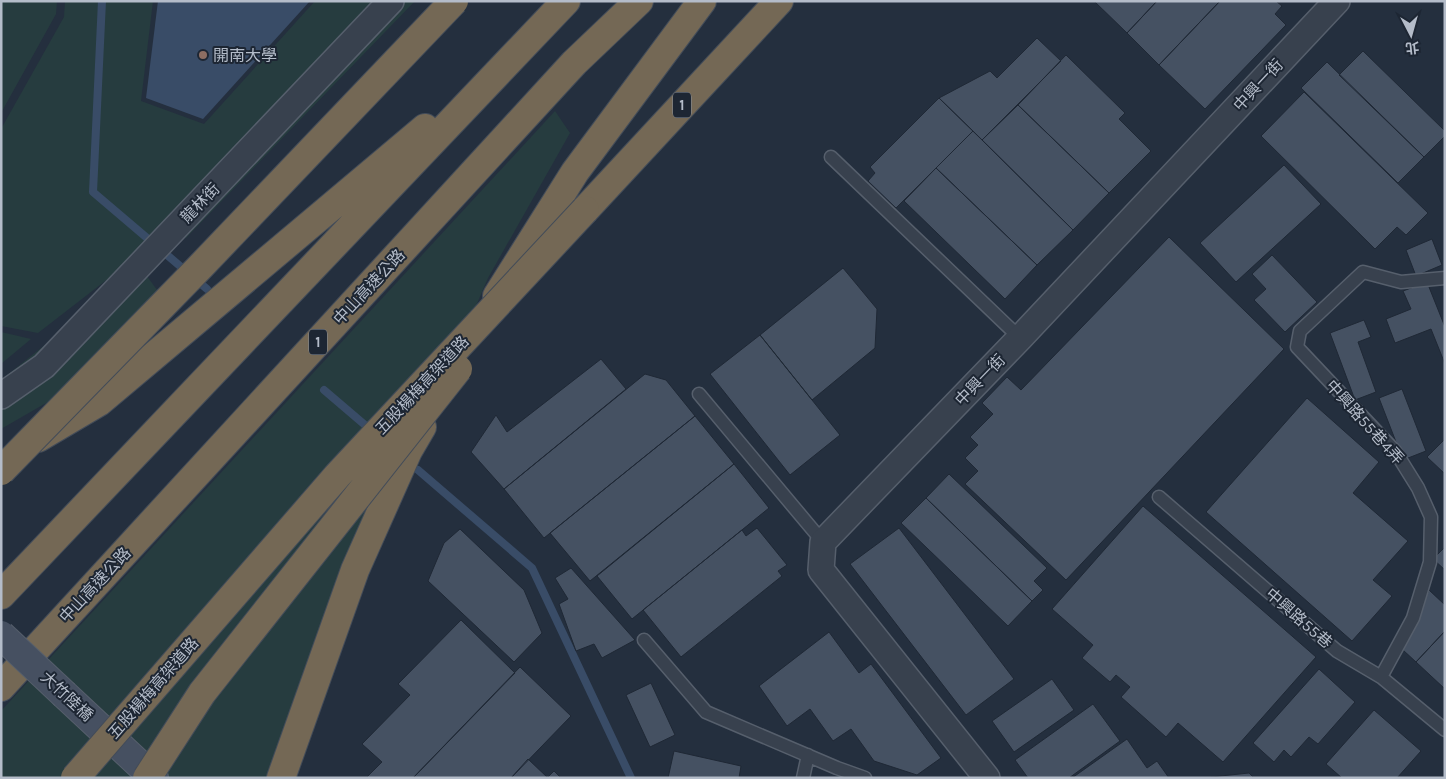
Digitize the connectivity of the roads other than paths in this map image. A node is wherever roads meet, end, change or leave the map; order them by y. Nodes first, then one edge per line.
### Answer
1 (391, 1) edge
2 (454, 1) edge
3 (566, 1) edge
4 (639, 1) edge
5 (702, 1) edge
6 (779, 1) edge
7 (1326, 5) edge
8 (532, 38) junction
9 (832, 157) dead end
10 (585, 210) junction
11 (1445, 278) edge
12 (1020, 338) junction
13 (699, 394) dead end
14 (1, 396) edge
15 (1, 459) edge
16 (1, 470) edge
17 (1159, 496) dead end
18 (823, 542) junction
19 (1, 595) edge
20 (1, 635) edge
21 (644, 640) dead end
22 (1381, 677) junction
23 (1, 687) edge
24 (1445, 730) edge
25 (808, 755) junction
26 (74, 778) edge
27 (148, 778) edge
28 (154, 778) edge
29 (281, 778) edge
30 (803, 778) edge
31 (865, 778) edge
32 (987, 778) edge

1 - 14 street, 龍林街
2 - 16 highway, bridge
3 - 8 highway
4 - 23 highway, 中山高速公路 / 1
5 - 29 highway
6 - 10 highway, 五股楊梅高架道路 / 1
7 - 12 street, 中興一街
8 - 15 highway
8 - 19 highway
9 - 12 lane
10 - 26 highway, 五股楊梅高架道路 / 1, bridge
10 - 27 highway, bridge
11 - 22 lane, 中興路55巷4弄
12 - 18 street, 中興一街
13 - 18 lane
17 - 22 lane, 中興路55巷
18 - 32 street
20 - 28 main road, 大竹陸橋, bridge
21 - 25 lane
22 - 24 lane, 中興路55巷
25 - 30 lane
25 - 31 lane

